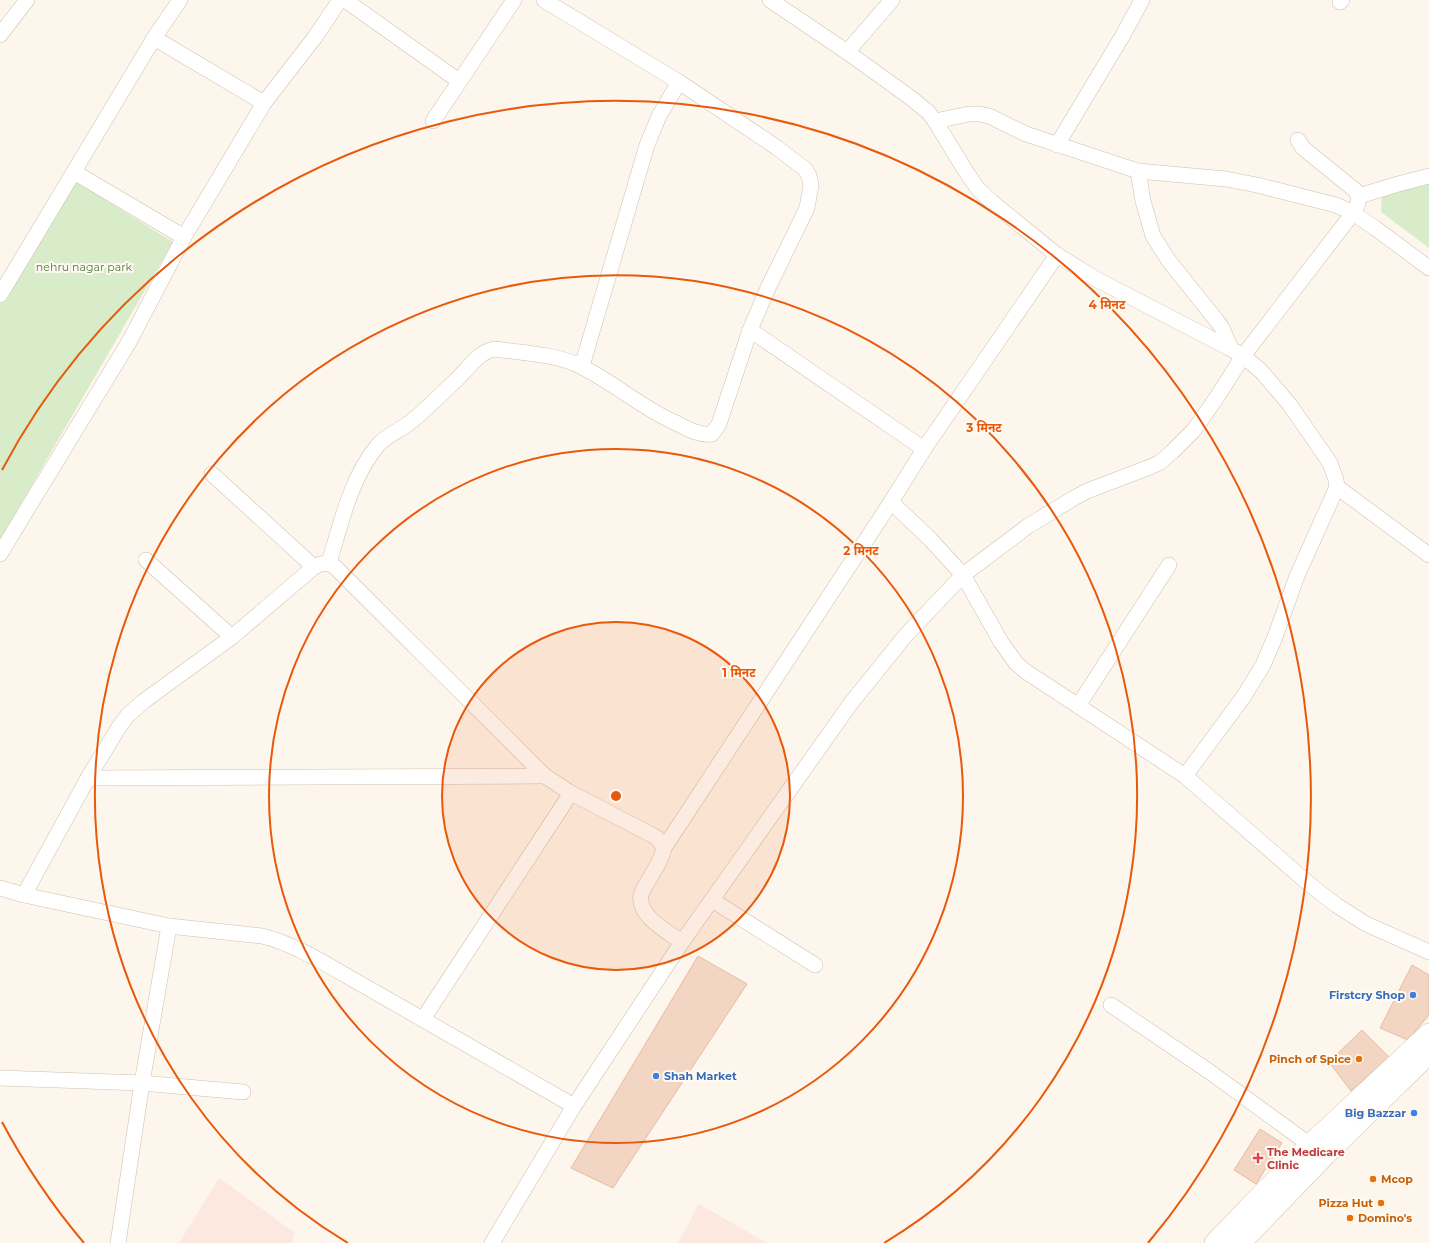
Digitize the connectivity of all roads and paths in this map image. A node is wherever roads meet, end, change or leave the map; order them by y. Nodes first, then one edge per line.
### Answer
1 (27, 0) edge
2 (180, 0) edge
3 (340, 0) edge
4 (345, 0) edge
5 (514, 0) edge
6 (544, 0) edge
7 (771, 0) edge
8 (892, 0) edge
9 (1142, 0) edge
10 (0, 35) edge
11 (154, 38) junction
12 (847, 52) junction
13 (459, 81) junction
14 (679, 82) junction
15 (264, 103) junction
16 (935, 120) junction
17 (433, 121) dead end
18 (1298, 140) dead end
19 (1057, 145) junction
20 (1138, 171) junction
21 (74, 172) junction
22 (1429, 176) edge
23 (1359, 196) junction
24 (1352, 213) junction
25 (184, 237) junction
26 (1058, 256) junction
27 (1429, 268) edge
28 (0, 295) edge
29 (750, 330) junction
30 (1237, 353) junction
31 (582, 366) junction
32 (924, 449) junction
33 (212, 474) dead end
34 (1337, 487) junction
35 (891, 502) junction
36 (0, 554) edge
37 (1429, 555) edge
38 (146, 560) dead end
39 (329, 563) junction
40 (1170, 565) dead end
41 (314, 567) junction
42 (964, 575) junction
43 (232, 637) junction
44 (1078, 706) junction
45 (545, 776) junction
46 (1185, 776) junction
47 (88, 778) junction
48 (571, 792) junction
49 (664, 848) junction
50 (0, 888) edge
51 (24, 895) junction
52 (712, 900) junction
53 (169, 926) junction
54 (682, 942) junction
55 (1429, 952) edge
56 (815, 965) dead end
57 (1111, 1005) dead end
58 (422, 1019) junction
59 (1429, 1034) edge
60 (1429, 1053) edge
61 (0, 1078) edge
62 (142, 1083) junction
63 (243, 1092) dead end
64 (574, 1106) junction
65 (1317, 1150) junction
66 (118, 1243) edge
67 (492, 1243) edge
68 (1215, 1243) edge
69 (1240, 1243) edge

1 - 10 street
2 - 11 street
3 - 15 street
4 - 13 street
5 - 13 street
6 - 14 street
7 - 12 street
8 - 12 street
9 - 19 street
11 - 15 street
11 - 21 street
12 - 16 street
13 - 17 street
14 - 29 street
14 - 31 street
15 - 25 street
16 - 19 street
16 - 26 street
18 - 23 street
19 - 20 street
20 - 24 street
20 - 30 street
21 - 25 street
21 - 28 street
22 - 23 street
23 - 24 street
24 - 27 street
24 - 30 street
25 - 36 street
26 - 30 street
26 - 32 street
29 - 31 street
29 - 32 street
30 - 34 street
30 - 42 street
31 - 39 street
32 - 35 street
33 - 41 street
34 - 37 street
34 - 46 street
35 - 42 street
35 - 49 street
38 - 43 street
39 - 41 street
39 - 45 street
40 - 44 street
41 - 43 street
42 - 44 street
42 - 52 street
43 - 47 street
44 - 46 street
45 - 47 street
45 - 48 street
46 - 55 street
47 - 51 street
48 - 49 street
48 - 58 street
49 - 54 street
50 - 51 street
51 - 53 street
52 - 54 street
52 - 56 street
53 - 58 street
53 - 62 street
54 - 64 street
57 - 65 street
58 - 64 street
59 - 65 main road
60 - 65 main road
61 - 62 street
62 - 63 street
62 - 66 street
64 - 67 street
65 - 68 main road
65 - 69 main road

